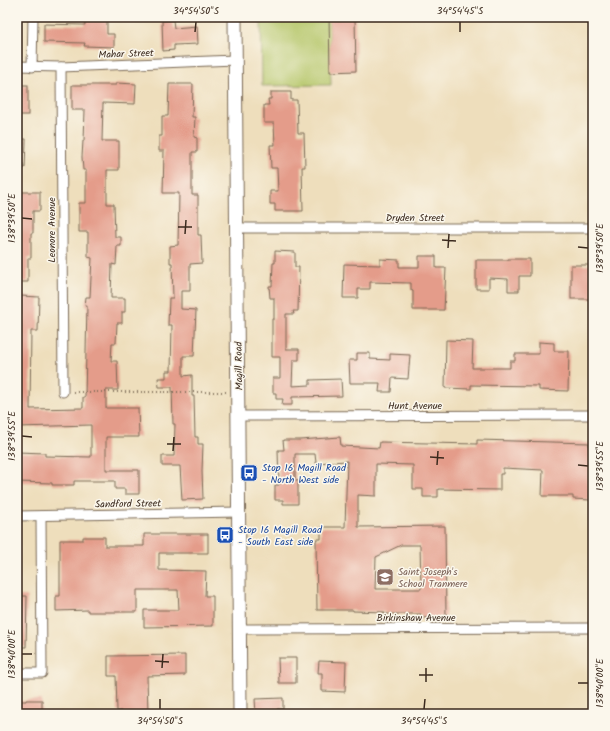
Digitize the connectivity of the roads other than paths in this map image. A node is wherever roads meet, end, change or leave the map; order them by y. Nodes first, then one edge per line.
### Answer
1 (32, 17) edge
2 (235, 17) edge
3 (235, 60) junction
4 (17, 66) edge
5 (32, 67) junction
6 (61, 67) junction
7 (236, 228) junction
8 (593, 228) edge
9 (62, 392) road end
10 (593, 415) edge
11 (238, 416) junction
12 (239, 512) junction
13 (17, 516) edge
14 (41, 516) junction
15 (593, 628) edge
16 (240, 629) junction
17 (17, 673) edge
18 (240, 714) edge

1 - 5 street
2 - 3 main road, Magill Road
3 - 6 street, Mahar Street
3 - 7 main road, Magill Road
4 - 5 street, Mahar Street
5 - 6 street, Mahar Street
6 - 9 street, Leonore Avenue
7 - 8 street, Dryden Street
7 - 11 main road, Magill Road
10 - 11 street, Hunt Avenue
11 - 12 main road, Magill Road
12 - 14 street, Sandford Street
12 - 16 main road, Magill Road
13 - 14 street, Sandford Street
14 - 17 street
15 - 16 street, Birkinshaw Avenue
16 - 18 main road, Magill Road

